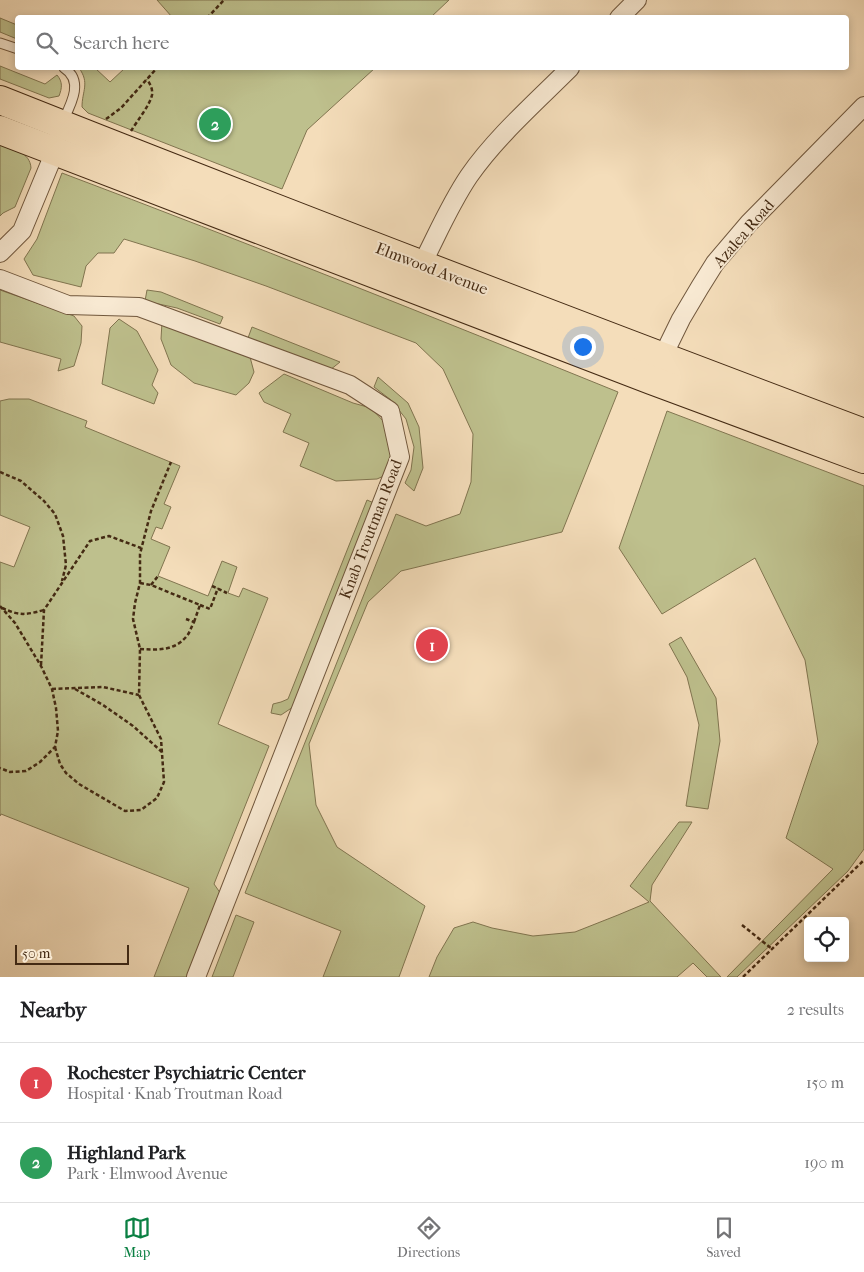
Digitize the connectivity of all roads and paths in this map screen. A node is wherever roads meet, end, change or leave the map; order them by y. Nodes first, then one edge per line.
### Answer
1 (224, 0) edge
2 (637, 0) edge
3 (210, 15) edge
4 (622, 15) edge
5 (0, 43) edge
6 (15, 48) edge
7 (67, 70) edge
8 (156, 70) edge
9 (568, 70) edge
10 (147, 79) junction
11 (0, 100) edge
12 (864, 106) edge
13 (100, 122) dead end
14 (62, 125) junction
15 (0, 130) edge
16 (129, 133) dead end
17 (52, 151) junction
18 (0, 252) edge
19 (422, 264) junction
20 (0, 279) edge
21 (657, 369) junction
22 (864, 433) edge
23 (864, 459) edge
24 (171, 462) dead end
25 (0, 472) edge
26 (141, 548) junction
27 (158, 576) dead end
28 (140, 583) junction
29 (61, 584) junction
30 (151, 585) junction
31 (212, 586) dead end
32 (218, 588) junction
33 (228, 593) dead end
34 (200, 605) junction
35 (0, 607) edge
36 (44, 610) junction
37 (186, 619) dead end
38 (194, 622) junction
39 (140, 649) junction
40 (41, 666) junction
41 (52, 689) junction
42 (75, 689) junction
43 (139, 695) junction
44 (55, 747) junction
45 (162, 752) junction
46 (0, 768) edge
47 (864, 860) edge
48 (742, 925) dead end
49 (772, 949) junction
50 (196, 977) edge
51 (743, 977) edge

1 - 3 path
2 - 4 street
5 - 6 lane
7 - 14 lane
8 - 10 path
9 - 19 street
10 - 13 path
10 - 16 path
11 - 14 main road, Elmwood Avenue
12 - 21 street, Azalea Road
14 - 17 street
14 - 19 main road, Elmwood Avenue
15 - 17 main road, Elmwood Avenue
17 - 18 street
17 - 21 main road, Elmwood Avenue
19 - 21 main road, Elmwood Avenue
20 - 50 street, Knab Troutman Road
21 - 22 main road, Elmwood Avenue
21 - 23 main road, Elmwood Avenue
24 - 26 path
25 - 29 path
26 - 28 path
26 - 29 path
27 - 30 path
28 - 30 path
28 - 39 path
29 - 36 path
30 - 34 path
31 - 32 path
32 - 33 path
32 - 34 path
34 - 38 path
35 - 36 path
35 - 40 path
36 - 40 path
37 - 38 path
38 - 39 path
39 - 43 path
40 - 41 path
41 - 42 path
41 - 44 path
42 - 43 path
42 - 45 path
43 - 45 path
44 - 45 path
44 - 46 path
47 - 49 path
48 - 49 path
49 - 51 path

